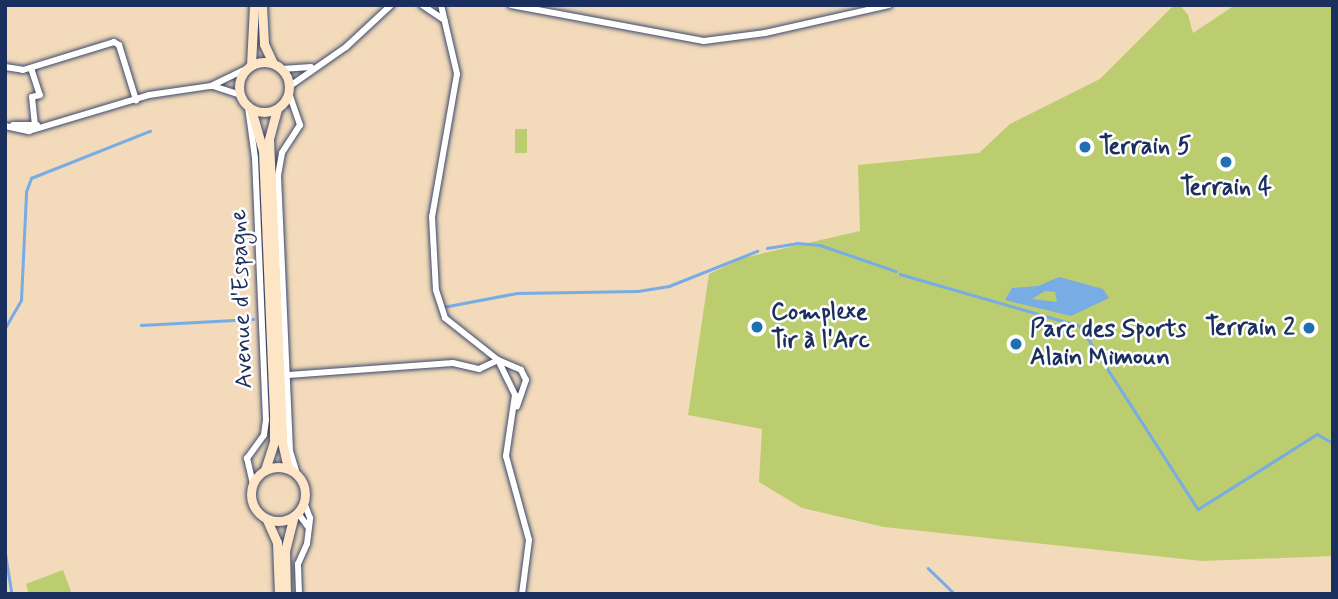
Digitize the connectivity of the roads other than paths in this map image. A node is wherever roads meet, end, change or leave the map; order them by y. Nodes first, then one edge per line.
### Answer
1 (254, 5) edge
2 (262, 5) edge
3 (391, 5) edge
4 (422, 5) edge
5 (511, 5) edge
6 (888, 5) edge
7 (443, 11) edge
8 (277, 66) junction
9 (5, 67) edge
10 (249, 67) junction
11 (313, 67) junction
12 (31, 68) junction
13 (211, 86) junction
14 (289, 90) junction
15 (240, 95) junction
16 (136, 100) junction
17 (250, 108) junction
18 (279, 108) junction
19 (294, 110) junction
20 (35, 125) junction
21 (49, 125) junction
22 (498, 360) junction
23 (288, 375) junction
24 (517, 406) junction
25 (265, 470) junction
26 (293, 471) junction
27 (253, 483) junction
28 (304, 502) junction
29 (296, 514) junction
30 (267, 520) junction
31 (309, 533) junction
32 (279, 594) edge
33 (286, 594) edge
34 (299, 594) edge
35 (522, 594) edge

1 - 10 main road
2 - 8 main road
3 - 11 street
4 - 7 street
5 - 6 street
7 - 22 street
8 - 10 main road
8 - 11 street
8 - 14 main road
9 - 12 street
10 - 13 street
10 - 15 main road
11 - 14 street
12 - 16 street
12 - 20 street
13 - 15 street
13 - 16 street
14 - 18 main road
14 - 19 street, Avenue d'Espagne
15 - 17 main road
16 - 21 street
17 - 18 main road
17 - 25 main road, Avenue d'Espagne
17 - 27 street, Avenue d'Espagne
18 - 19 street
18 - 26 main road, Avenue d'Espagne
19 - 23 street, Avenue d'Espagne
20 - 21 street
20 - 21 street
22 - 23 street
22 - 24 street
22 - 24 street
23 - 26 street, Avenue d'Espagne
24 - 35 street
25 - 26 main road
25 - 27 main road
26 - 28 main road
27 - 30 main road
28 - 29 main road
28 - 31 street
29 - 30 main road
29 - 31 street
29 - 33 main road
30 - 32 main road
31 - 34 street

